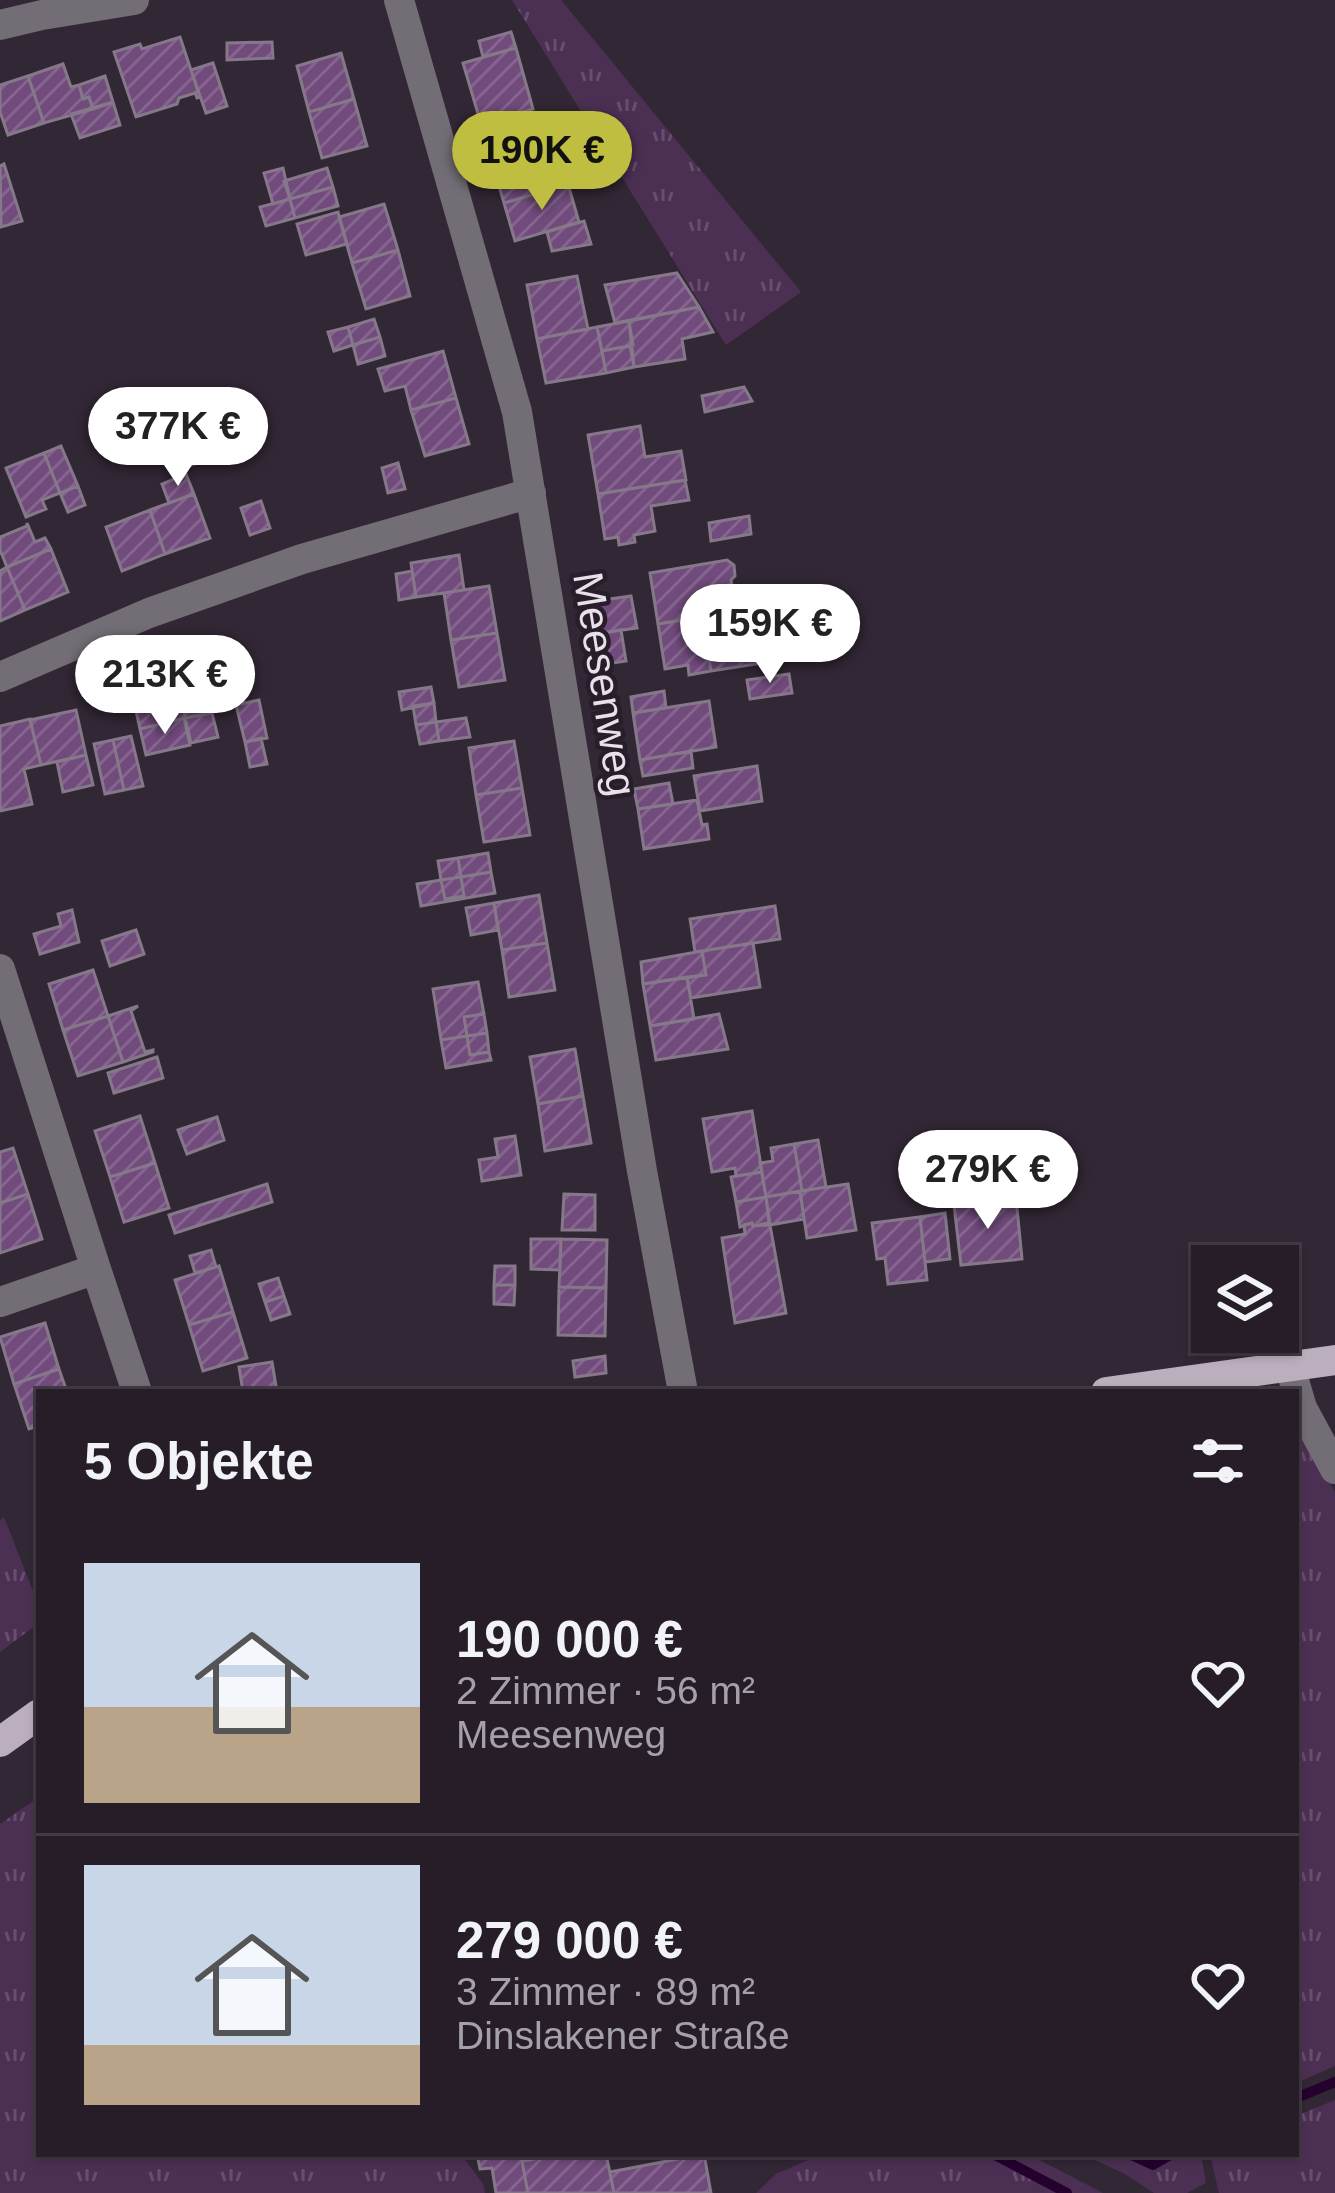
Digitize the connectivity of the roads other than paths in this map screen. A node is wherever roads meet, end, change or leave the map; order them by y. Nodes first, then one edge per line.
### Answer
1 (134, 0) edge
2 (399, 0) edge
3 (0, 25) edge
4 (531, 493) junction
5 (0, 677) edge
6 (1, 977) edge
7 (96, 1269) junction
8 (0, 1302) edge
9 (1335, 1360) edge
10 (1290, 1367) junction
11 (136, 1389) edge
12 (682, 1389) edge
13 (1128, 1389) edge
14 (1296, 1389) edge
15 (1299, 1398) edge
16 (1335, 1469) edge
17 (36, 1716) edge
18 (0, 1742) edge

1 - 3 street
2 - 4 street, Meesenweg
4 - 5 street
4 - 12 street, Meesenweg
6 - 7 street
7 - 8 street
7 - 11 street
9 - 10 main road
10 - 13 main road
10 - 14 street
15 - 16 street
17 - 18 main road

